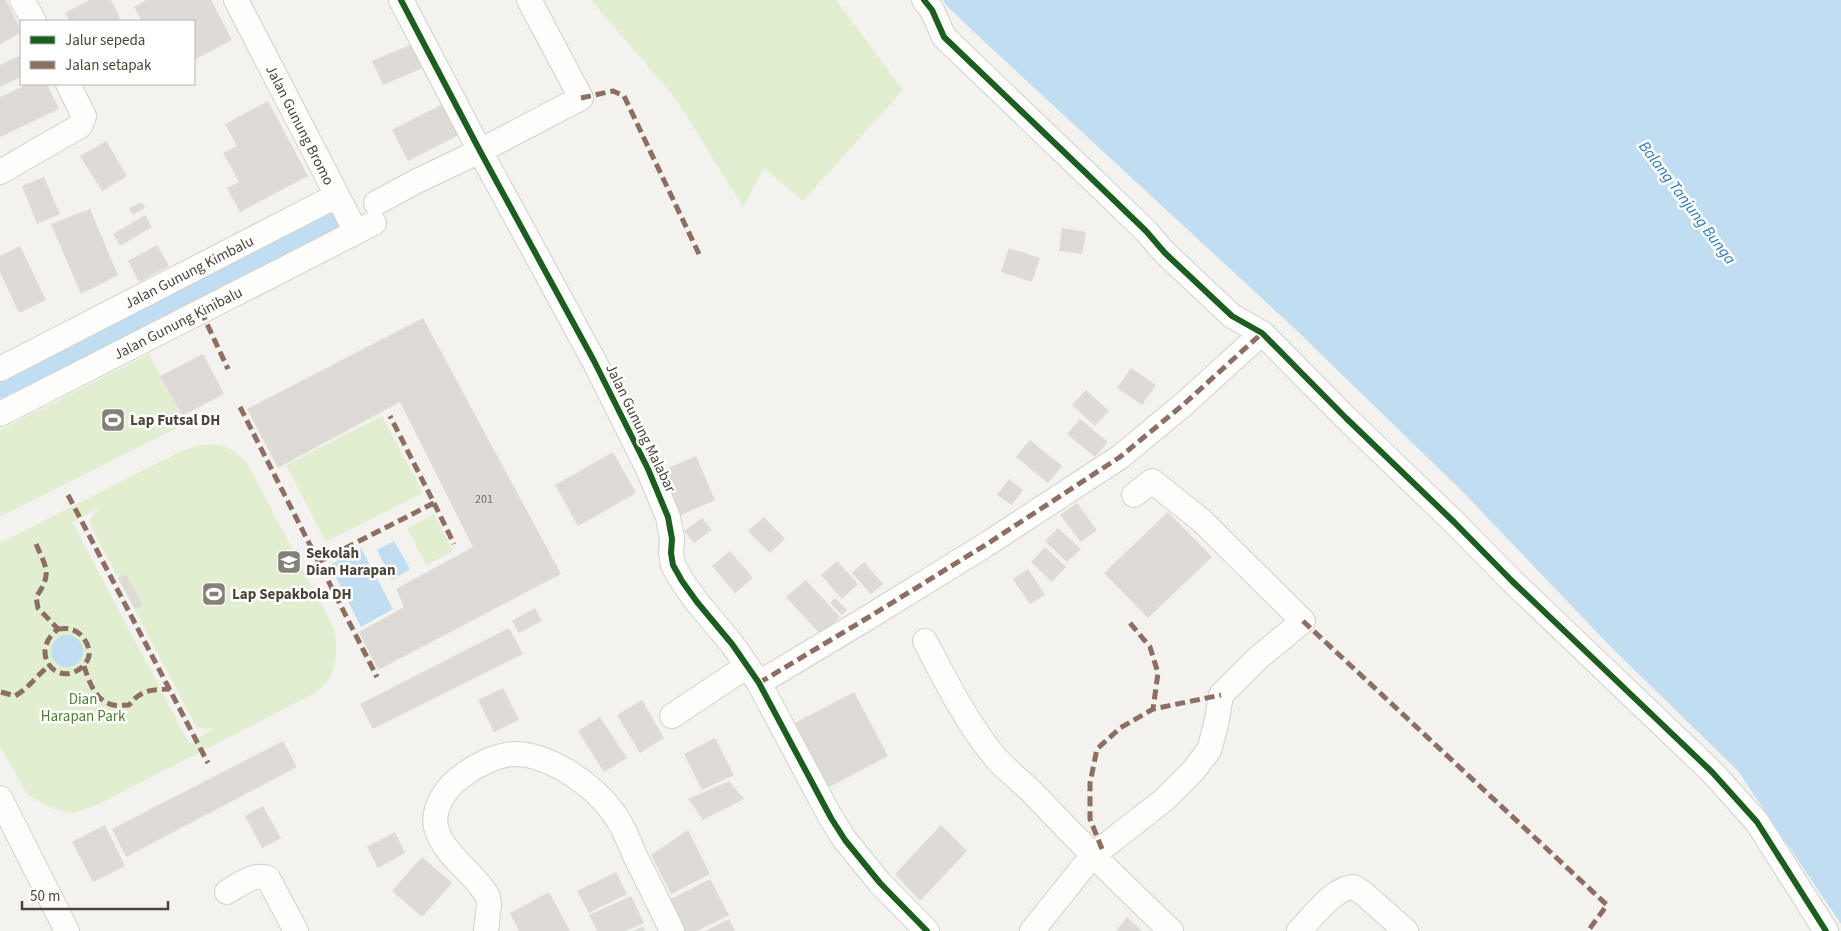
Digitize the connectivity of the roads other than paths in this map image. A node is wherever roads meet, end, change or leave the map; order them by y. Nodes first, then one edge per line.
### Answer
1 (22, 0) edge
2 (236, 0) edge
3 (400, 0) edge
4 (529, 0) edge
5 (924, 0) edge
6 (33, 20) edge
7 (68, 85) edge
8 (480, 151) junction
9 (7, 168) edge
10 (336, 196) junction
11 (369, 220) junction
12 (1262, 333) junction
13 (0, 369) edge
14 (0, 414) edge
15 (1134, 495) dead end
16 (925, 640) dead end
17 (753, 674) junction
18 (672, 716) dead end
19 (0, 798) edge
20 (1092, 856) junction
21 (227, 892) dead end
22 (486, 930) edge
23 (67, 931) edge
24 (296, 931) edge
25 (672, 931) edge
26 (927, 931) edge
27 (1032, 931) edge
28 (1171, 931) edge
29 (1299, 931) edge
30 (1406, 931) edge
31 (1826, 931) edge

1 - 6 street
2 - 10 street, Jalan Gunung Bromo
3 - 8 street, Jalan Gunung Malabar
4 - 8 street, Jalan Gunung Kinibalu
5 - 12 street
7 - 9 street
8 - 11 street, Jalan Gunung Kinibalu
8 - 17 street, Jalan Gunung Malabar
10 - 11 street
10 - 13 street, Jalan Gunung Kimbalu
11 - 14 street, Jalan Gunung Kinibalu
12 - 17 street
12 - 31 street
15 - 20 street
16 - 20 street
17 - 18 street
17 - 26 street, Jalan Gunung Malabar
19 - 23 street
20 - 27 street
20 - 28 street
21 - 24 street
22 - 25 street
29 - 30 street

